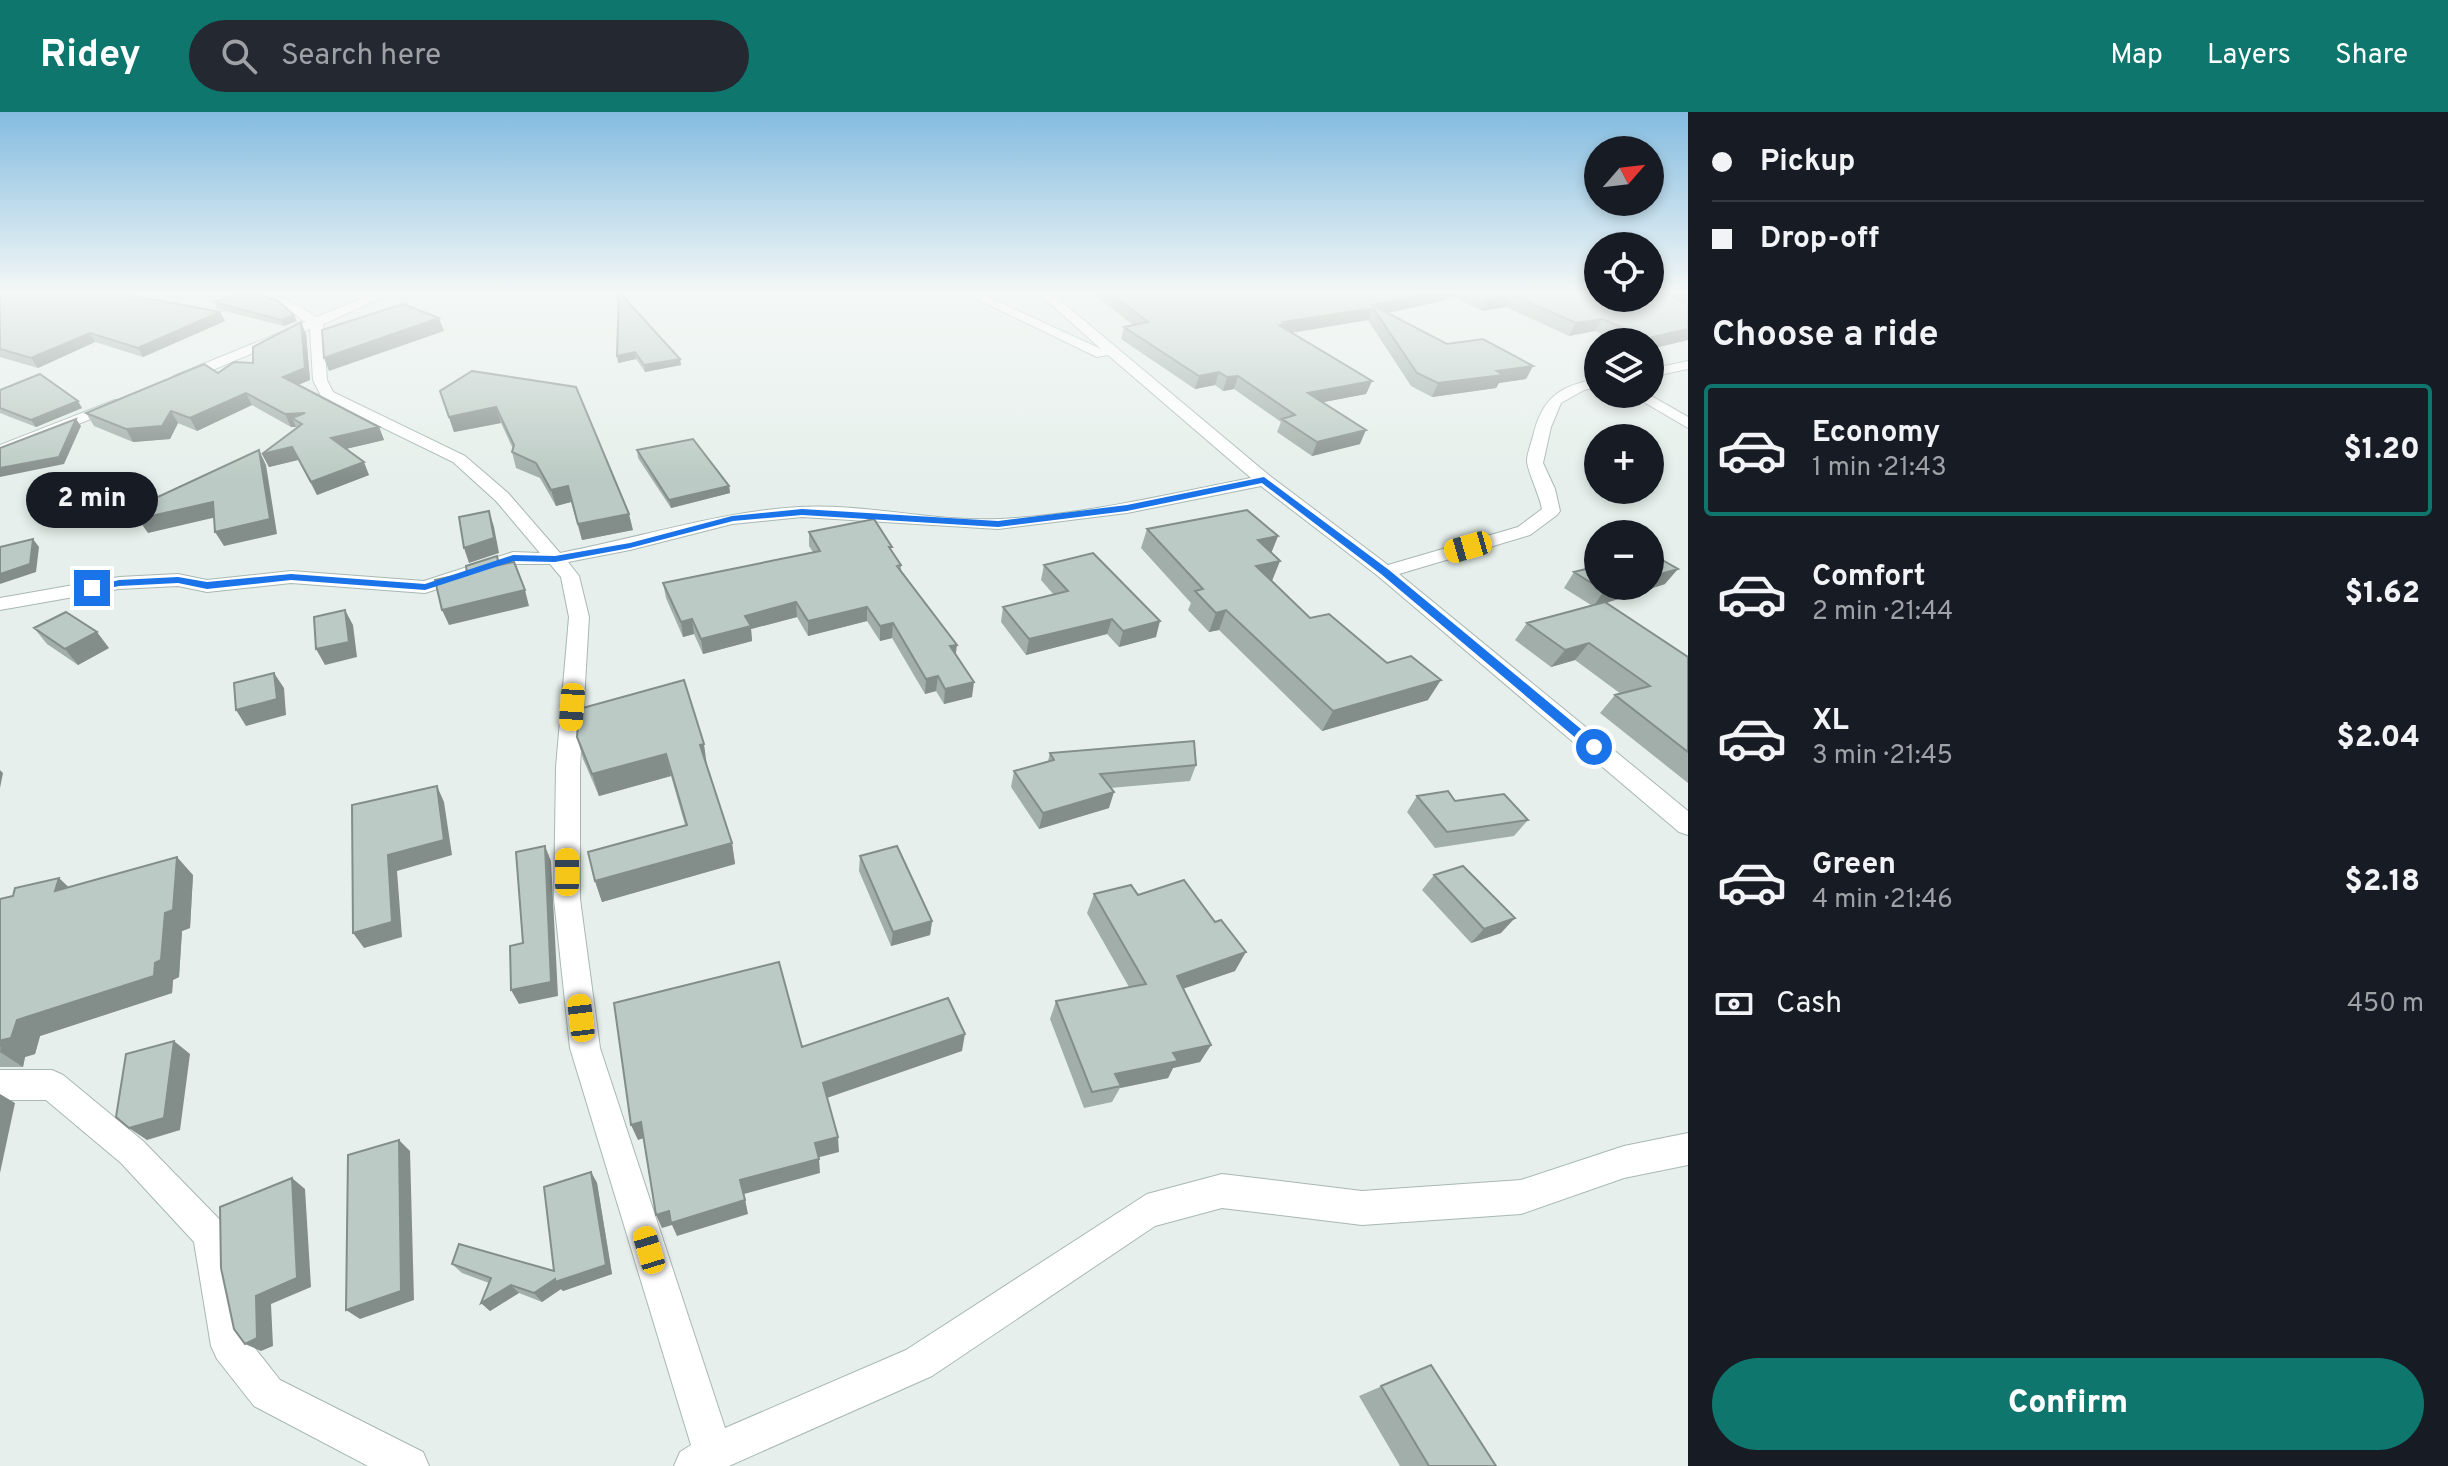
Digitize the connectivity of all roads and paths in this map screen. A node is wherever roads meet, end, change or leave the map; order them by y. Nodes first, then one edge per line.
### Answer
1 (239, 354) edge
2 (318, 354) edge
3 (1101, 354) edge
4 (1116, 354) edge
5 (1688, 365) edge
6 (1133, 369) junction
7 (1664, 370) edge
8 (1584, 385) edge
9 (158, 387) edge
10 (130, 398) edge
11 (1662, 408) edge
12 (1688, 423) edge
13 (0, 434) edge
14 (8, 448) edge
15 (1264, 480) junction
16 (555, 559) junction
17 (1385, 572) junction
18 (0, 604) edge
19 (1688, 825) edge
20 (0, 1085) edge
21 (1688, 1149) edge
22 (704, 1460) edge
23 (409, 1466) edge

1 - 9 street
2 - 16 street
3 - 6 street
4 - 6 street
5 - 7 street
6 - 15 street
8 - 17 street
10 - 14 street
11 - 12 street
13 - 14 street
15 - 16 street
15 - 17 street
16 - 18 street
16 - 22 street
17 - 19 street
20 - 23 street
21 - 22 street

